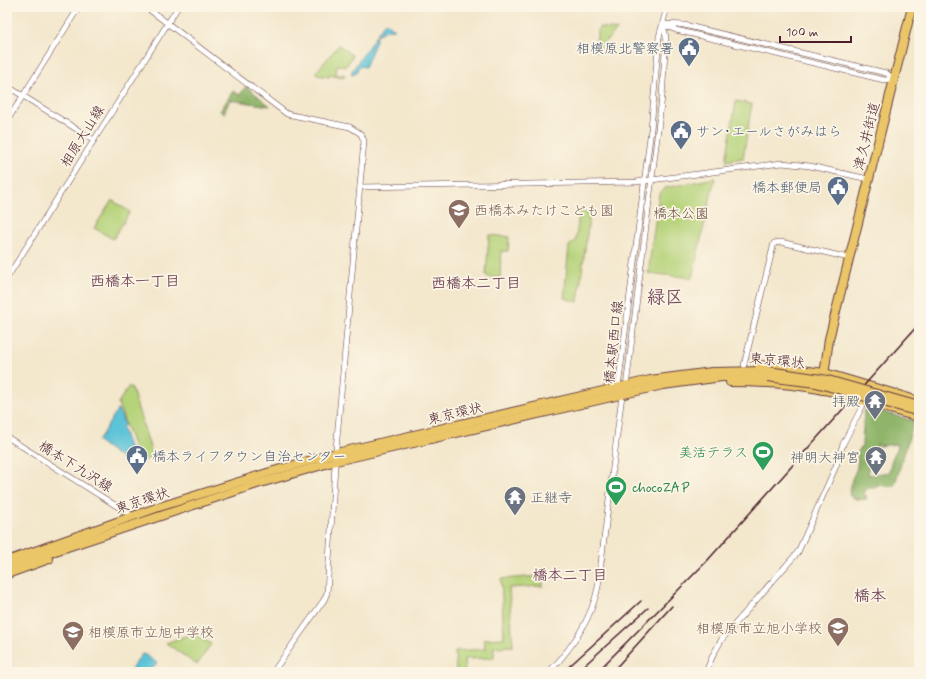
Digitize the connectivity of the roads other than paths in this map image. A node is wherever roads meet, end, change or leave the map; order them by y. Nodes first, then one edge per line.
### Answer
1 (79, 7) edge
2 (146, 7) edge
3 (178, 7) edge
4 (666, 7) edge
5 (912, 7) edge
6 (167, 23) junction
7 (663, 24) junction
8 (894, 79) junction
9 (7, 86) edge
10 (23, 96) junction
11 (7, 121) edge
12 (94, 140) junction
13 (868, 179) junction
14 (645, 181) junction
15 (652, 181) junction
16 (360, 187) junction
17 (849, 258) junction
18 (7, 278) edge
19 (744, 365) junction
20 (825, 373) junction
21 (767, 374) junction
22 (670, 377) junction
23 (684, 382) junction
24 (622, 390) junction
25 (822, 390) junction
26 (891, 392) junction
27 (865, 401) junction
28 (919, 401) edge
29 (919, 406) edge
30 (888, 408) junction
31 (919, 412) edge
32 (919, 417) edge
33 (7, 437) edge
34 (336, 457) junction
35 (133, 516) junction
36 (140, 523) junction
37 (60, 541) junction
38 (78, 544) junction
39 (7, 556) edge
40 (7, 561) edge
41 (7, 567) edge
42 (7, 574) edge
43 (273, 672) edge
44 (549, 672) edge
45 (706, 672) edge

1 - 10 street
2 - 6 street
3 - 6 street, 相原大山線
4 - 7 street, 橋本駅西口線
5 - 8 highway, 津久井街道
6 - 12 street, 相原大山線
6 - 16 street
7 - 8 street
7 - 14 street, 橋本駅西口線
7 - 15 street, 橋本駅西口線
8 - 13 highway, 津久井街道
9 - 10 street
10 - 11 street
10 - 12 street
12 - 18 street, 相原大山線
13 - 15 street
13 - 17 highway, 津久井街道
14 - 15 street
14 - 16 street
14 - 24 street, 橋本駅西口線
15 - 24 street, 橋本駅西口線
16 - 34 street
17 - 19 street
17 - 20 highway, 津久井街道
19 - 20 highway
19 - 22 highway
20 - 25 highway, 津久井街道
20 - 26 highway
21 - 22 highway, 東京環状
21 - 23 highway, 東京環状
21 - 29 highway, 東京環状, bridge
21 - 31 highway, 東京環状, bridge
22 - 24 highway, 東京環状
23 - 24 highway, 東京環状
23 - 25 highway
24 - 34 highway, 東京環状
24 - 44 street, 橋本駅西口線
25 - 27 highway
26 - 28 highway
26 - 30 highway
27 - 30 highway
27 - 45 street
30 - 32 highway
33 - 35 street, 橋本下九沢線
34 - 35 highway, 東京環状
34 - 36 highway, 東京環状
34 - 43 street
35 - 36 street, 橋本下九沢線
35 - 37 highway, 東京環状
36 - 38 highway, 東京環状
37 - 39 highway
37 - 40 highway, 東京環状
38 - 41 highway, 東京環状
38 - 42 highway

